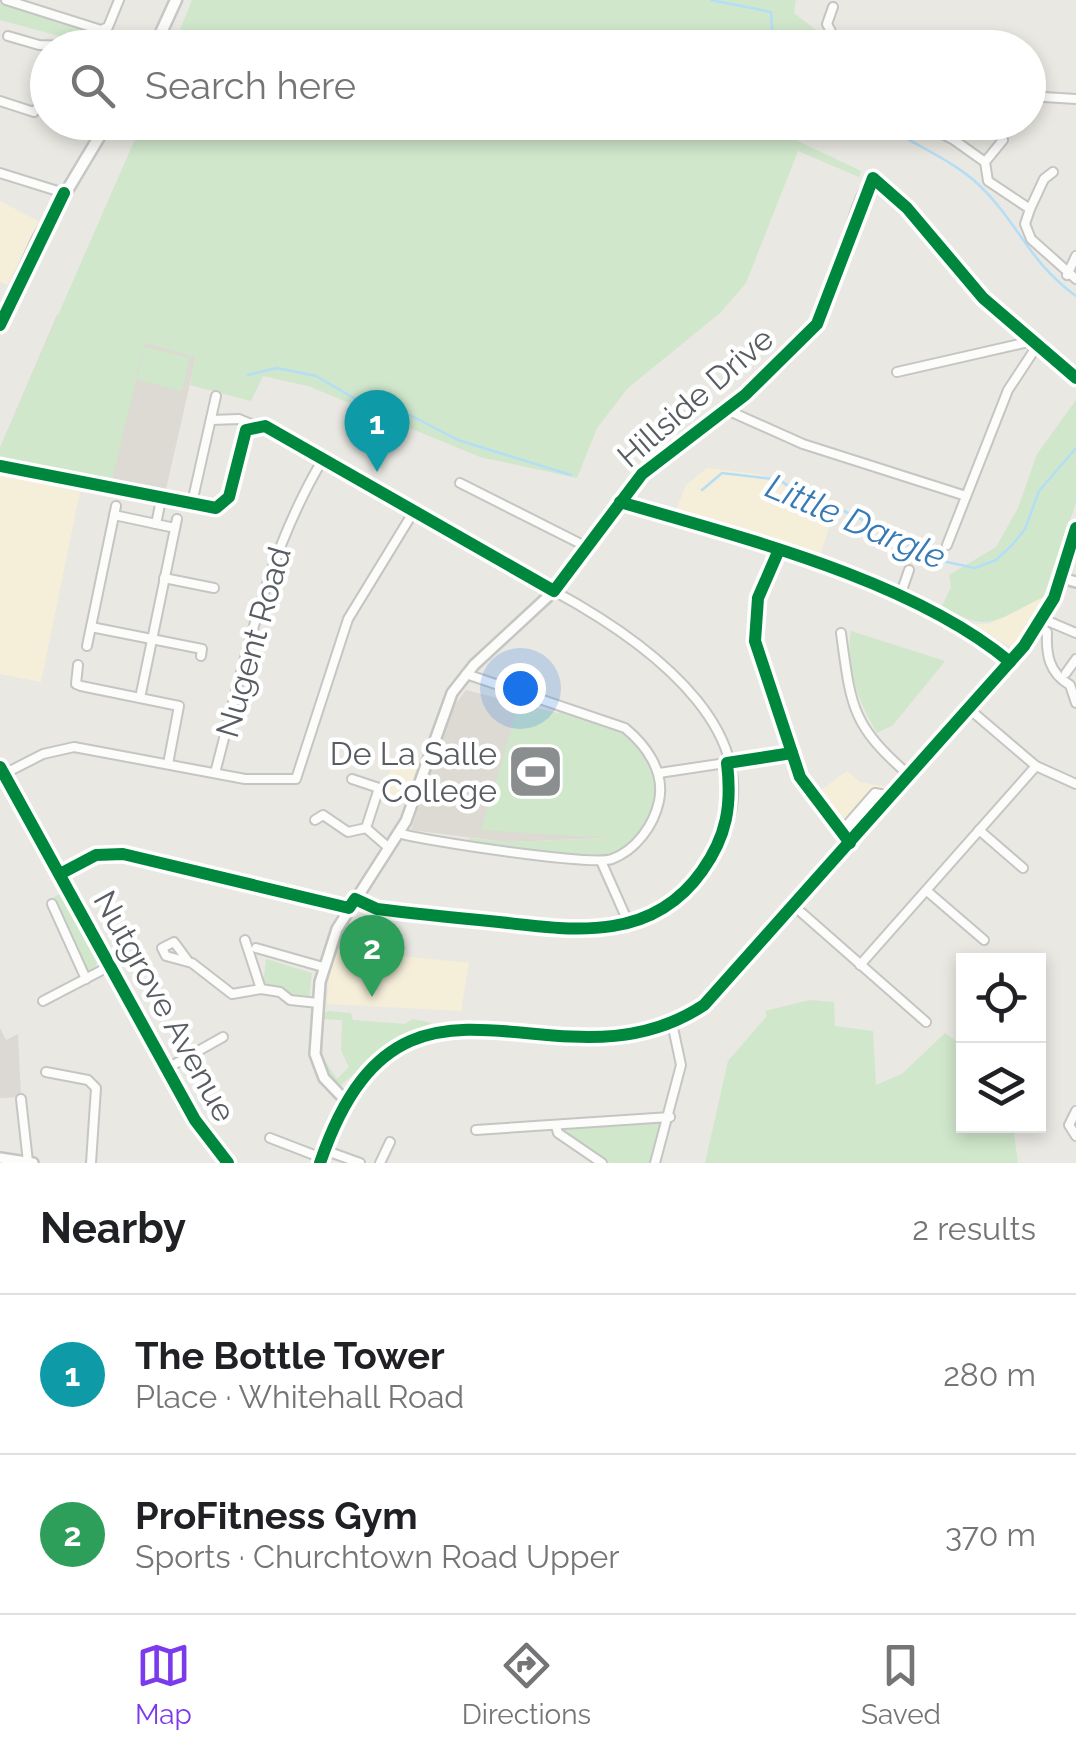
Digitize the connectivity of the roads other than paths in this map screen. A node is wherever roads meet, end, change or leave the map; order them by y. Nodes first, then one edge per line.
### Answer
1 (6, 0) edge
2 (119, 0) edge
3 (176, 0) edge
4 (833, 7) dead end
5 (162, 30) edge
6 (830, 30) edge
7 (8, 36) dead end
8 (30, 42) edge
9 (1046, 98) edge
10 (1076, 100) edge
11 (0, 101) edge
12 (30, 111) edge
13 (97, 140) edge
14 (952, 140) edge
15 (1003, 140) dead end
16 (985, 162) junction
17 (0, 172) edge
18 (1052, 172) dead end
19 (64, 193) junction
20 (1030, 209) junction
21 (1076, 256) edge
22 (1072, 277) edge
23 (1, 320) edge
24 (1035, 344) junction
25 (897, 372) dead end
26 (1076, 378) edge
27 (216, 396) dead end
28 (727, 410) junction
29 (211, 420) junction
30 (253, 425) junction
31 (323, 459) junction
32 (0, 466) edge
33 (460, 483) dead end
34 (194, 494) dead end
35 (966, 496) junction
36 (161, 500) junction
37 (620, 502) junction
38 (414, 511) junction
39 (156, 524) junction
40 (1076, 528) edge
41 (947, 546) dead end
42 (589, 548) junction
43 (778, 552) junction
44 (909, 570) dead end
45 (164, 578) junction
46 (1061, 578) junction
47 (1076, 582) edge
48 (214, 588) dead end
49 (554, 590) junction
50 (900, 596) junction
51 (1041, 622) junction
52 (92, 627) junction
53 (1076, 632) edge
54 (841, 633) dead end
55 (152, 638) junction
56 (88, 646) dead end
57 (200, 656) dead end
58 (1076, 660) edge
59 (1010, 662) junction
60 (78, 665) dead end
61 (1066, 673) dead end
62 (466, 674) junction
63 (1073, 682) edge
64 (140, 698) junction
65 (1076, 704) edge
66 (178, 706) junction
67 (968, 708) junction
68 (190, 709) dead end
69 (792, 753) junction
70 (727, 763) junction
71 (168, 764) junction
72 (1036, 766) junction
73 (2, 771) edge
74 (216, 773) junction
75 (659, 773) junction
76 (910, 775) junction
77 (357, 783) dead end
78 (1076, 784) edge
79 (891, 796) junction
80 (314, 820) dead end
81 (366, 828) junction
82 (979, 830) junction
83 (398, 833) junction
84 (840, 833) junction
85 (850, 843) junction
86 (389, 848) junction
87 (601, 860) junction
88 (1023, 868) dead end
89 (60, 874) junction
90 (927, 891) junction
91 (52, 904) dead end
92 (352, 904) junction
93 (794, 906) junction
94 (629, 924) junction
95 (245, 940) dead end
96 (984, 940) dead end
97 (256, 948) dead end
98 (188, 961) dead end
99 (860, 964) junction
100 (110, 966) junction
101 (323, 967) junction
102 (86, 979) junction
103 (261, 989) junction
104 (43, 1001) dead end
105 (318, 1004) junction
106 (926, 1022) dead end
107 (672, 1023) junction
108 (223, 1037) dead end
109 (166, 1069) junction
110 (46, 1072) dead end
111 (21, 1099) dead end
112 (344, 1100) junction
113 (1076, 1111) edge
114 (670, 1118) junction
115 (556, 1126) junction
116 (476, 1130) dead end
117 (1076, 1136) edge
118 (270, 1138) dead end
119 (390, 1142) dead end
120 (322, 1157) edge
121 (0, 1158) edge
122 (219, 1160) edge
123 (30, 1163) edge
124 (92, 1163) edge
125 (360, 1163) edge
126 (380, 1163) edge
127 (602, 1163) edge
128 (656, 1163) edge

1 - 2 street
3 - 5 main road
4 - 6 street
7 - 8 street
9 - 10 street
11 - 12 street
13 - 19 main road
14 - 16 street
15 - 16 street
16 - 20 street
17 - 19 street
18 - 20 street
19 - 23 main road
20 - 22 street
21 - 22 street
24 - 25 street
24 - 26 street
24 - 28 street, Hillside Drive
24 - 35 street
27 - 29 street
28 - 35 street
28 - 37 street, Hillside Drive
29 - 30 street
29 - 34 street
30 - 31 street
30 - 36 street
31 - 38 street
31 - 74 street, Nugent Road
32 - 36 street
33 - 42 street
35 - 41 street
36 - 39 street
37 - 42 street
37 - 43 street
38 - 49 street
38 - 74 street
39 - 45 street
39 - 52 street
40 - 46 main road
42 - 49 street
43 - 50 street
43 - 69 street
44 - 50 street
45 - 48 street
45 - 55 street
46 - 47 street
46 - 51 main road
49 - 62 street
49 - 70 street
50 - 59 street
51 - 53 street
51 - 59 main road
51 - 63 street
52 - 55 street
52 - 56 street
54 - 76 street
55 - 57 street
55 - 64 street
58 - 61 street
59 - 67 main road
60 - 64 street
62 - 75 street
62 - 83 street
63 - 65 street
64 - 66 street
66 - 68 street
66 - 71 street
67 - 72 street
67 - 76 main road
69 - 70 street
69 - 84 street
70 - 75 street
70 - 94 street
71 - 73 street
71 - 74 street
72 - 78 street
72 - 82 street
73 - 89 main road, Nutgrove Avenue
75 - 87 street
76 - 79 main road
77 - 81 street
79 - 84 street
79 - 85 main road
80 - 81 street
81 - 86 street
82 - 88 street
82 - 90 street
83 - 86 street
83 - 87 street
84 - 85 street
85 - 93 main road
86 - 92 street
87 - 94 street
89 - 92 street
89 - 100 main road, Nutgrove Avenue
90 - 96 street
90 - 99 street
91 - 102 street, Nutgrove Avenue
92 - 94 street
92 - 101 street
93 - 99 street
93 - 107 main road
95 - 103 street
97 - 101 street
98 - 103 street
99 - 106 street
100 - 102 street, Nutgrove Avenue
100 - 109 main road, Nutgrove Avenue
101 - 105 street
102 - 104 street, Nutgrove Avenue
103 - 105 street
105 - 112 street
107 - 112 main road
107 - 114 street
108 - 109 street, Nutgrove Avenue
109 - 122 main road, Nutgrove Avenue
110 - 124 street
111 - 123 street
112 - 120 main road
113 - 117 street
114 - 115 street
114 - 128 street
115 - 116 street
115 - 127 street
118 - 120 street
119 - 126 street
120 - 125 street
121 - 123 street

